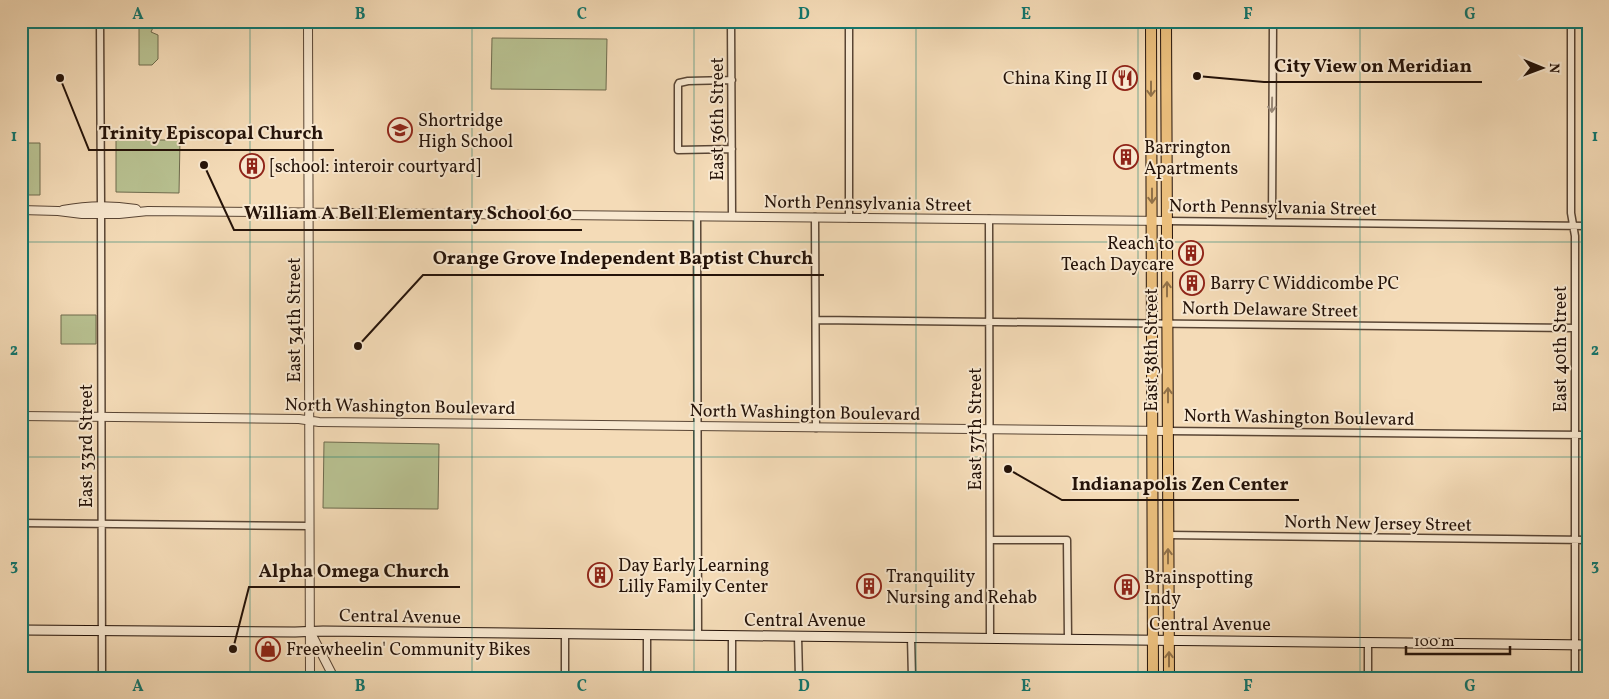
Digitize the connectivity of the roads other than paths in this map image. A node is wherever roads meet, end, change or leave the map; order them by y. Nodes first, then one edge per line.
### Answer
1 (100, 21) edge
2 (308, 21) edge
3 (731, 21) edge
4 (849, 21) edge
5 (1151, 21) edge
6 (1166, 21) edge
7 (1273, 21) edge
8 (1571, 21) edge
9 (732, 80) junction
10 (732, 149) junction
11 (21, 210) edge
12 (101, 210) junction
13 (309, 212) junction
14 (697, 216) junction
15 (732, 216) junction
16 (815, 217) junction
17 (849, 218) junction
18 (989, 219) junction
19 (1152, 221) junction
20 (1167, 221) junction
21 (1272, 222) junction
22 (1573, 226) junction
23 (1588, 226) edge
24 (816, 320) junction
25 (989, 321) junction
26 (1152, 323) junction
27 (1168, 323) junction
28 (1575, 328) junction
29 (21, 416) edge
30 (101, 417) junction
31 (309, 420) junction
32 (698, 426) junction
33 (816, 428) junction
34 (990, 428) junction
35 (1152, 430) junction
36 (1168, 431) junction
37 (1575, 435) junction
38 (1588, 435) edge
39 (21, 523) edge
40 (101, 524) junction
41 (310, 526) junction
42 (1168, 535) junction
43 (990, 540) junction
44 (1575, 540) junction
45 (1588, 540) edge
46 (21, 630) edge
47 (102, 630) junction
48 (310, 632) junction
49 (565, 634) junction
50 (647, 635) junction
51 (698, 636) junction
52 (732, 636) junction
53 (798, 636) junction
54 (911, 637) junction
55 (990, 638) junction
56 (1068, 639) junction
57 (1168, 639) junction
58 (1153, 640) junction
59 (1368, 642) junction
60 (1576, 644) junction
61 (1588, 645) edge
62 (102, 678) edge
63 (310, 678) edge
64 (334, 678) edge
65 (565, 678) edge
66 (647, 678) edge
67 (732, 678) edge
68 (799, 678) edge
69 (912, 678) edge
70 (1153, 678) edge
71 (1169, 678) edge
72 (1368, 678) edge
73 (1575, 678) edge

1 - 12 street, East 33rd Street
2 - 13 street, East 34th Street
3 - 9 street, East 36th Street
4 - 17 street
5 -> 19 main road, East 38th Street
6 - 20 main road, East 38th Street
7 -> 21 street
8 - 22 street, East 40th Street
9 - 10 street, East 36th Street
9 - 10 street
10 - 15 street, East 36th Street
11 - 12 street, North Pennsylvania Street
12 - 13 street, North Pennsylvania Street
12 - 30 street, East 33rd Street
13 - 14 street, North Pennsylvania Street
13 - 31 street, East 34th Street
14 - 15 street, North Pennsylvania Street
14 - 32 street
15 - 16 street, North Pennsylvania Street
16 - 17 street, North Pennsylvania Street
16 - 24 street
17 - 18 street, North Pennsylvania Street
18 - 19 street, North Pennsylvania Street
18 - 25 street, East 37th Street
19 - 20 street, North Pennsylvania Street
19 - 26 main road, East 38th Street
20 - 21 street, North Pennsylvania Street
27 -> 20 main road, East 38th Street
21 - 22 street, North Pennsylvania Street
22 - 23 street, North Pennsylvania Street
22 - 28 street, East 40th Street
24 - 25 street, North Delaware Street
24 - 33 street
25 - 26 street, North Delaware Street
25 - 34 street, East 37th Street
26 - 27 street, North Delaware Street
26 - 35 main road, East 38th Street
27 - 28 street, North Delaware Street
36 -> 27 main road, East 38th Street
28 - 37 street, East 40th Street
29 - 30 street, North Washington Boulevard
30 - 31 street, North Washington Boulevard
30 - 40 street, East 33rd Street
31 - 32 street, North Washington Boulevard
31 - 41 street, East 34th Street
32 - 33 street, North Washington Boulevard
32 - 51 street
33 - 34 street, North Washington Boulevard
34 - 35 street, North Washington Boulevard
34 - 43 street, East 37th Street
35 - 36 street, North Washington Boulevard
35 - 58 main road, East 38th Street
36 - 37 street, North Washington Boulevard
36 - 42 main road, East 38th Street
37 - 38 street, North Washington Boulevard
37 - 44 street, East 40th Street
39 - 40 street
40 - 41 street
40 - 47 street, East 33rd Street
41 - 48 street, East 34th Street
42 - 44 street, North New Jersey Street
57 -> 42 main road, East 38th Street
43 - 55 street, East 37th Street
43 - 56 street
44 - 45 street, North New Jersey Street
44 - 60 street, East 40th Street
46 - 47 main road, Central Avenue
47 - 48 main road, Central Avenue
47 - 62 street, East 33rd Street
48 - 49 main road, Central Avenue
48 - 63 street, East 34th Street
48 - 64 street
49 - 50 main road, Central Avenue
49 - 65 street
50 - 51 main road, Central Avenue
50 - 66 street
51 - 52 main road, Central Avenue
52 - 53 main road, Central Avenue
52 - 67 street
53 - 54 main road, Central Avenue
53 - 68 street
54 - 55 main road, Central Avenue
54 - 69 street
55 - 56 main road, Central Avenue
56 - 58 main road, Central Avenue
57 - 58 main road, Central Avenue
57 - 59 main road, Central Avenue
71 -> 57 main road, East 38th Street
58 - 70 main road, East 38th Street
59 - 60 main road, Central Avenue
59 - 72 street
60 - 61 main road, Central Avenue
60 - 73 street, East 40th Street

